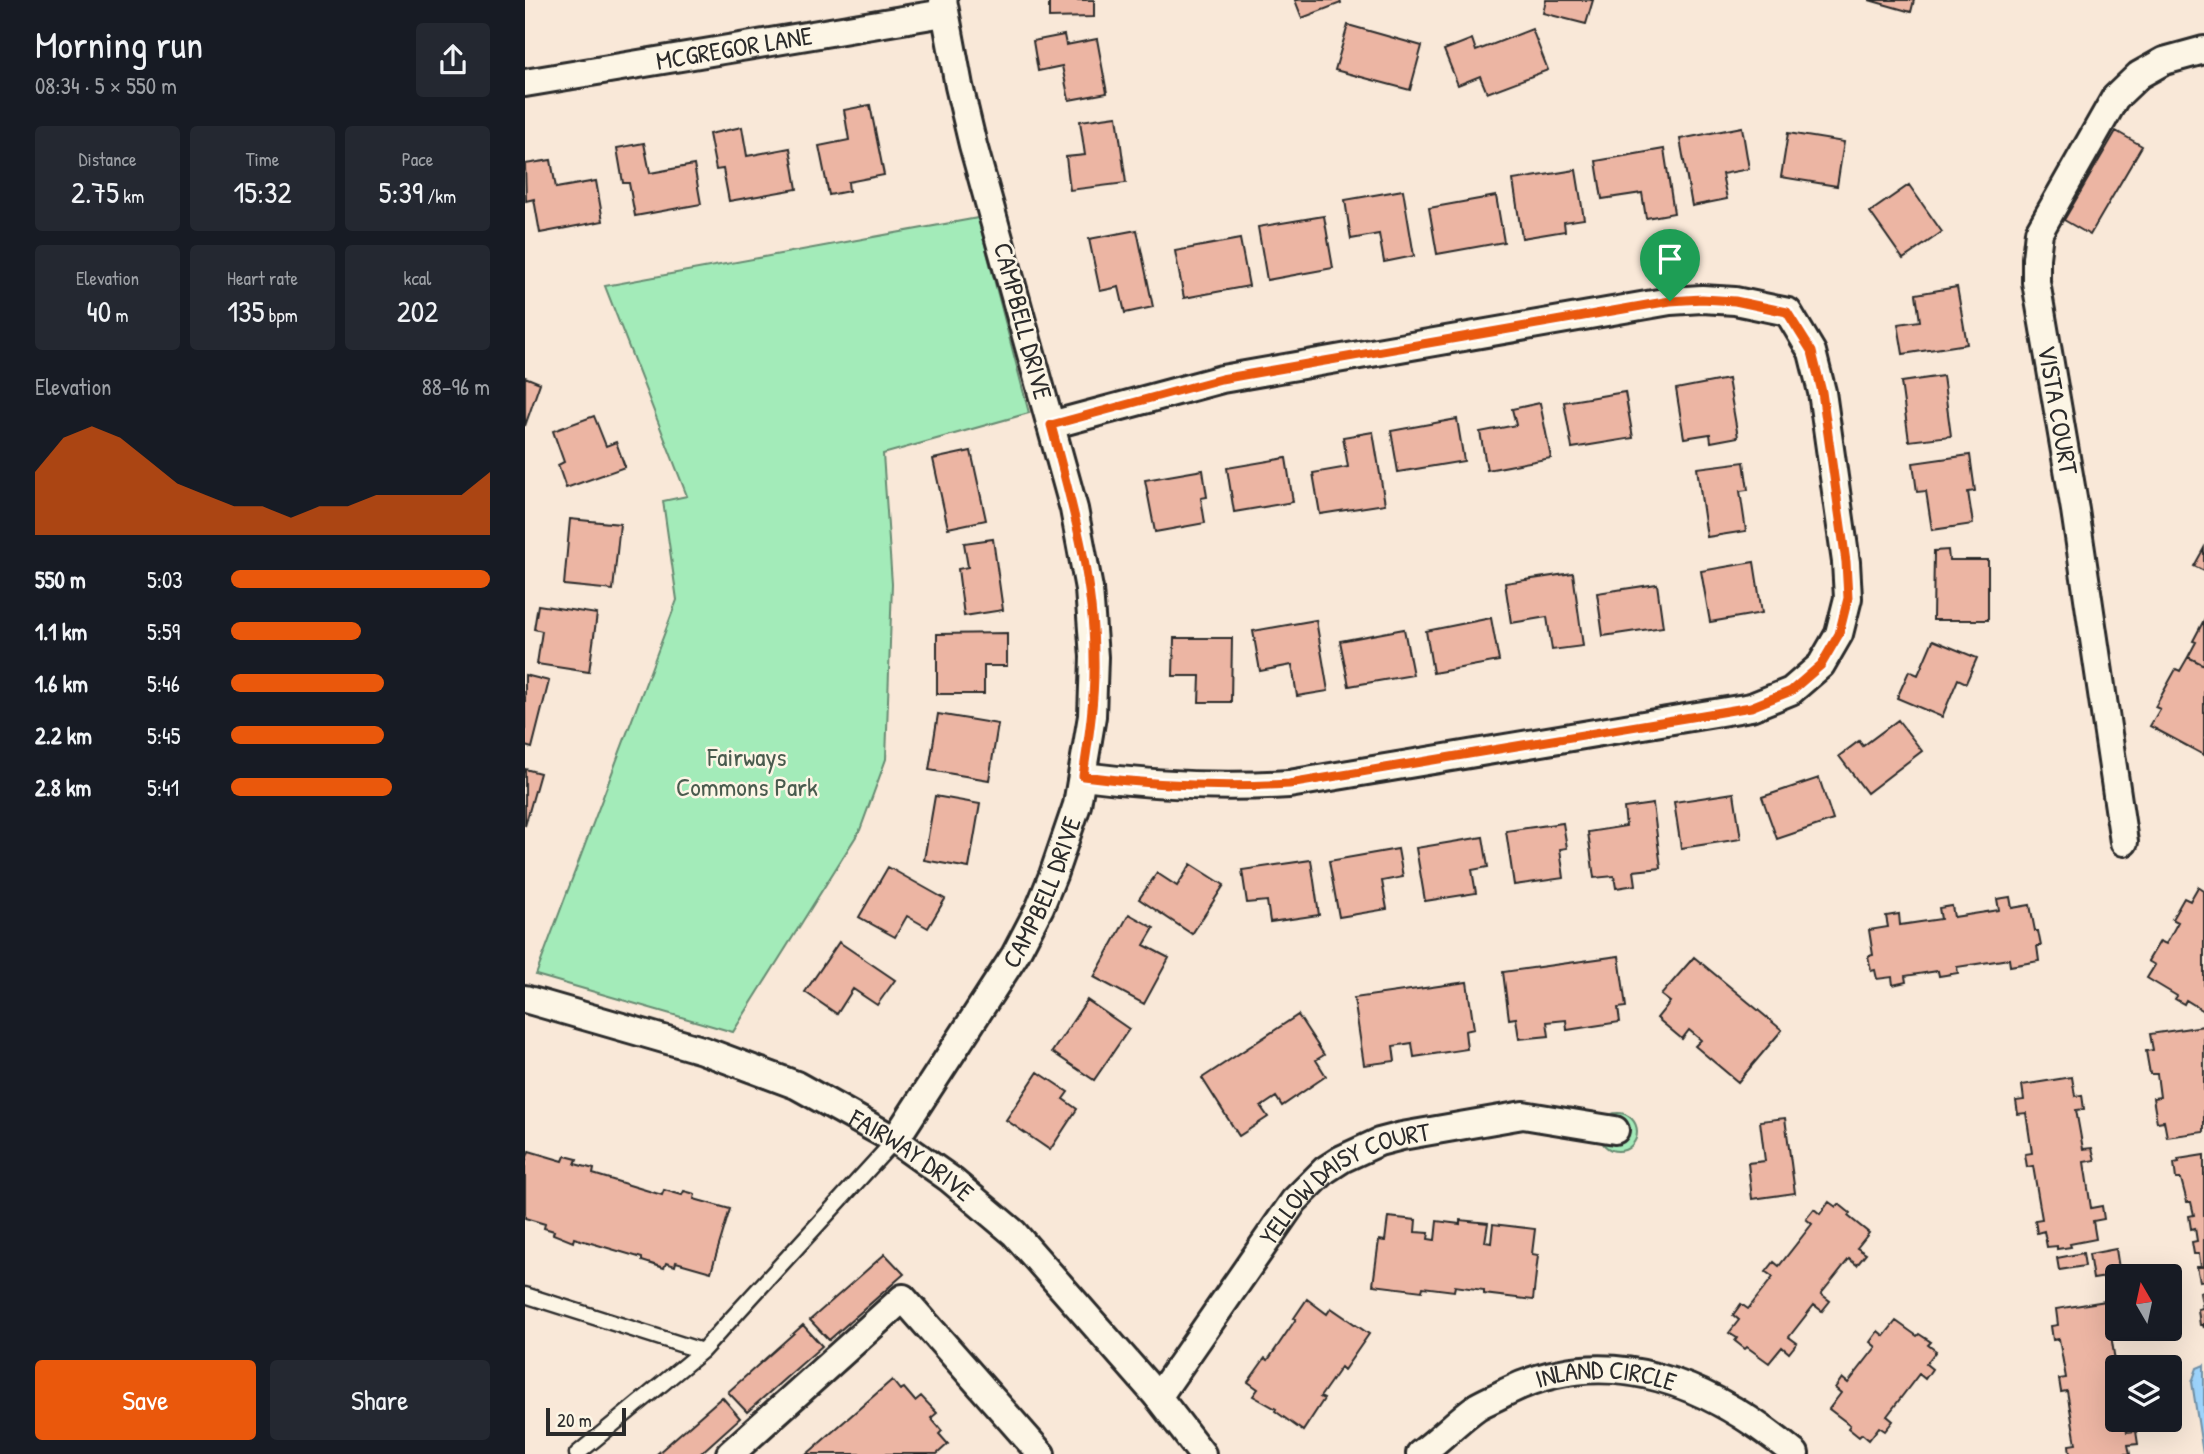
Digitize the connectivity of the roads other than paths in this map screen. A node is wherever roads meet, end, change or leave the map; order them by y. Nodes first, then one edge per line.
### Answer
1 (944, 7) edge
2 (2204, 50) edge
3 (525, 83) edge
4 (1051, 425) junction
5 (1083, 776) junction
6 (2124, 842) dead end
7 (525, 999) edge
8 (1615, 1130) dead end
9 (895, 1140) junction
10 (525, 1296) edge
11 (702, 1351) junction
12 (1158, 1397) junction
13 (577, 1454) edge
14 (730, 1454) edge
15 (1041, 1454) edge
16 (1202, 1454) edge
17 (1420, 1454) edge
18 (1795, 1454) edge

1 - 3 street, MCGREGOR LANE
1 - 4 street, CAMPBELL DRIVE
2 - 6 street, VISTA COURT
4 - 5 street, CAMPBELL DRIVE
4 - 5 street
5 - 9 street, CAMPBELL DRIVE
7 - 9 street, FAIRWAY DRIVE
8 - 12 street, YELLOW DAISY COURT
9 - 11 lane
9 - 12 street, FAIRWAY DRIVE
10 - 11 lane
11 - 13 lane
12 - 16 street, FAIRWAY DRIVE
14 - 15 street
17 - 18 street, INLAND CIRCLE

